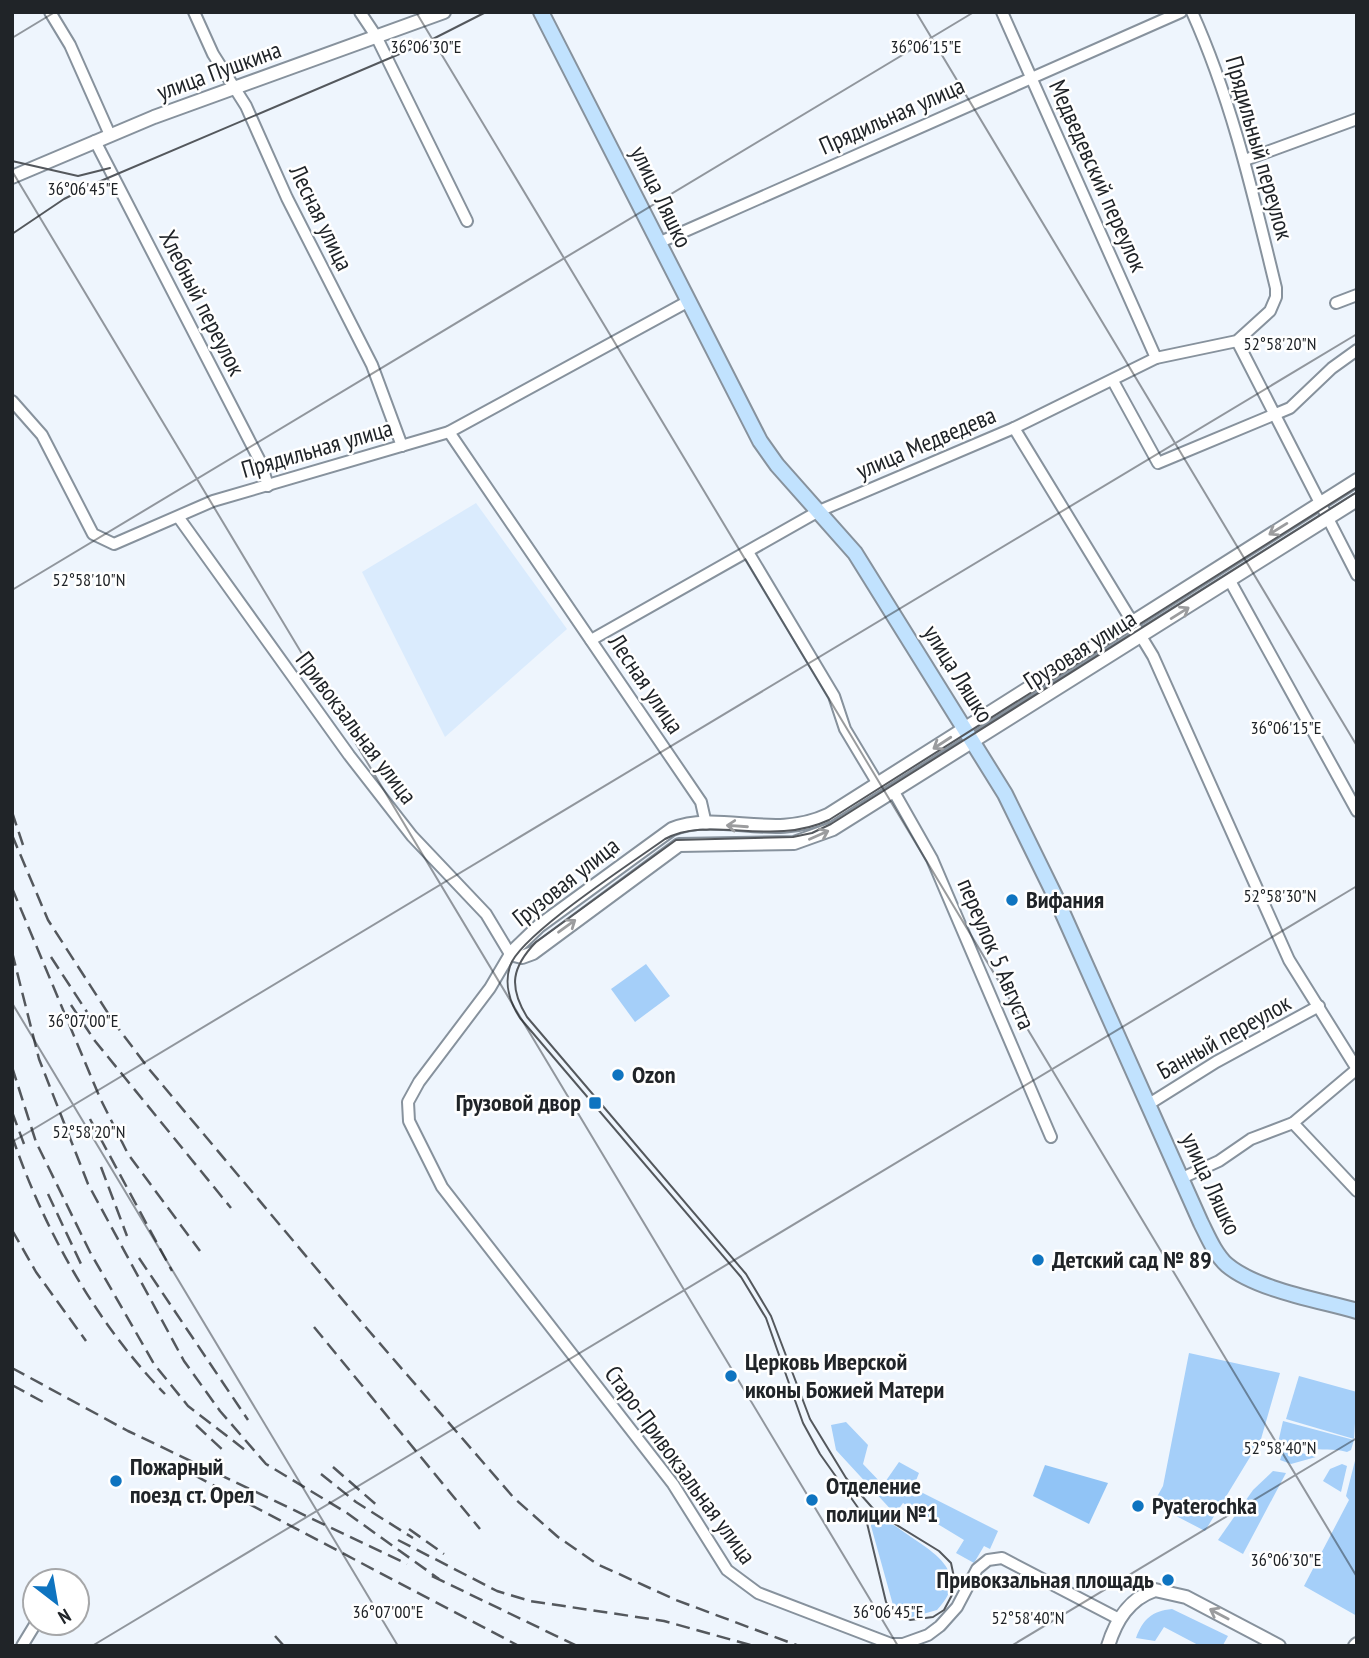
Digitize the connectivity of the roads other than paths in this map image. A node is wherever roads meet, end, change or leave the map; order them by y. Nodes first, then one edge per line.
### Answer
1 (50, 12) edge
2 (194, 12) edge
3 (360, 12) edge
4 (444, 12) edge
5 (541, 12) edge
6 (1002, 12) edge
7 (1181, 12) edge
8 (1192, 12) edge
9 (376, 36) junction
10 (1031, 78) junction
11 (234, 88) junction
12 (1357, 119) edge
13 (110, 135) junction
14 (95, 141) junction
15 (1245, 160) junction
16 (12, 177) edge
17 (467, 221) dead end
18 (658, 243) junction
19 (1357, 295) edge
20 (687, 302) junction
21 (1336, 303) dead end
22 (1237, 341) junction
23 (1357, 350) edge
24 (1156, 358) junction
25 (1113, 381) junction
26 (12, 401) edge
27 (1276, 415) junction
28 (1014, 428) junction
29 (449, 432) junction
30 (402, 446) junction
31 (1357, 480) edge
32 (268, 486) junction
33 (1357, 500) edge
34 (1318, 504) junction
35 (819, 511) junction
36 (180, 518) junction
37 (1326, 519) junction
38 (748, 552) junction
39 (1357, 575) edge
40 (1230, 581) junction
41 (1133, 621) junction
42 (1142, 636) junction
43 (591, 640) junction
44 (965, 728) junction
45 (974, 742) junction
46 (878, 784) junction
47 (894, 792) junction
48 (1357, 811) edge
49 (706, 824) junction
50 (510, 954) junction
51 (1319, 1006) junction
52 (1357, 1069) edge
53 (1149, 1104) junction
54 (1293, 1123) junction
55 (1051, 1137) dead end
56 (1182, 1178) junction
57 (1357, 1191) edge
58 (1357, 1311) edge
59 (1119, 1619) junction
60 (1108, 1646) edge
61 (1279, 1646) edge

1 - 13 street
2 - 11 street, Лесная улица
3 - 9 street
4 - 9 street, улица Пушкина
5 - 18 main road, улица Ляшко
6 - 10 street, Медведевский переулок
7 - 10 street, Прядильная улица
8 - 15 street, Прядильный переулок
9 - 11 street, улица Пушкина
9 - 17 street
10 - 18 street, Прядильная улица
10 - 24 street, Медведевский переулок
11 - 13 street, улица Пушкина
11 - 30 street, Лесная улица
12 - 15 street
13 - 14 street, улица Пушкина
14 - 16 street, улица Пушкина
14 - 32 street, Хлебный переулок
15 - 22 street, Прядильный переулок
18 - 20 main road, улица Ляшко
19 - 21 street
20 - 29 street, Прядильная улица
20 - 35 main road, улица Ляшко
22 - 24 street, улица Медведева
22 - 27 street
23 - 27 street
24 - 25 street, улица Медведева
25 - 27 street
25 - 28 street, улица Медведева
26 - 36 street, Прядильная улица
27 - 34 street
28 - 35 street, улица Медведева
28 - 41 street
29 - 30 street, Прядильная улица
29 - 43 street, Лесная улица
30 - 32 street, Прядильная улица
31 - 34 street, Грузовая улица
32 - 36 street, Прядильная улица
33 - 37 street, Грузовая улица
34 - 37 street
34 -> 41 street, Грузовая улица
35 - 38 street, улица Медведева
35 - 44 main road, улица Ляшко
36 - 50 street, Привокзальная улица
37 - 39 street
37 - 40 street, Грузовая улица
38 - 43 street, улица Медведева
38 - 46 street
42 -> 40 street, Грузовая улица
40 - 48 street
41 - 42 street
41 - 44 street, Грузовая улица
42 - 45 street, Грузовая улица
42 - 51 street
43 - 49 street, Лесная улица
44 - 45 main road, улица Ляшко
44 -> 46 street, Грузовая улица
45 - 47 street, Грузовая улица
45 - 53 main road, улица Ляшко
46 -> 49 street, Грузовая улица
50 -> 47 street, Грузовая улица
47 - 55 street, переулок 5 Августа
49 - 50 street, Грузовая улица
50 - 59 street, Старо-Привокзальная улица
51 - 52 street
51 - 53 street, Банный переулок
52 - 54 street
53 - 56 main road, улица Ляшко
54 - 56 street
54 - 57 street
56 - 58 main road, улица Ляшко
59 - 60 street
61 -> 59 street

